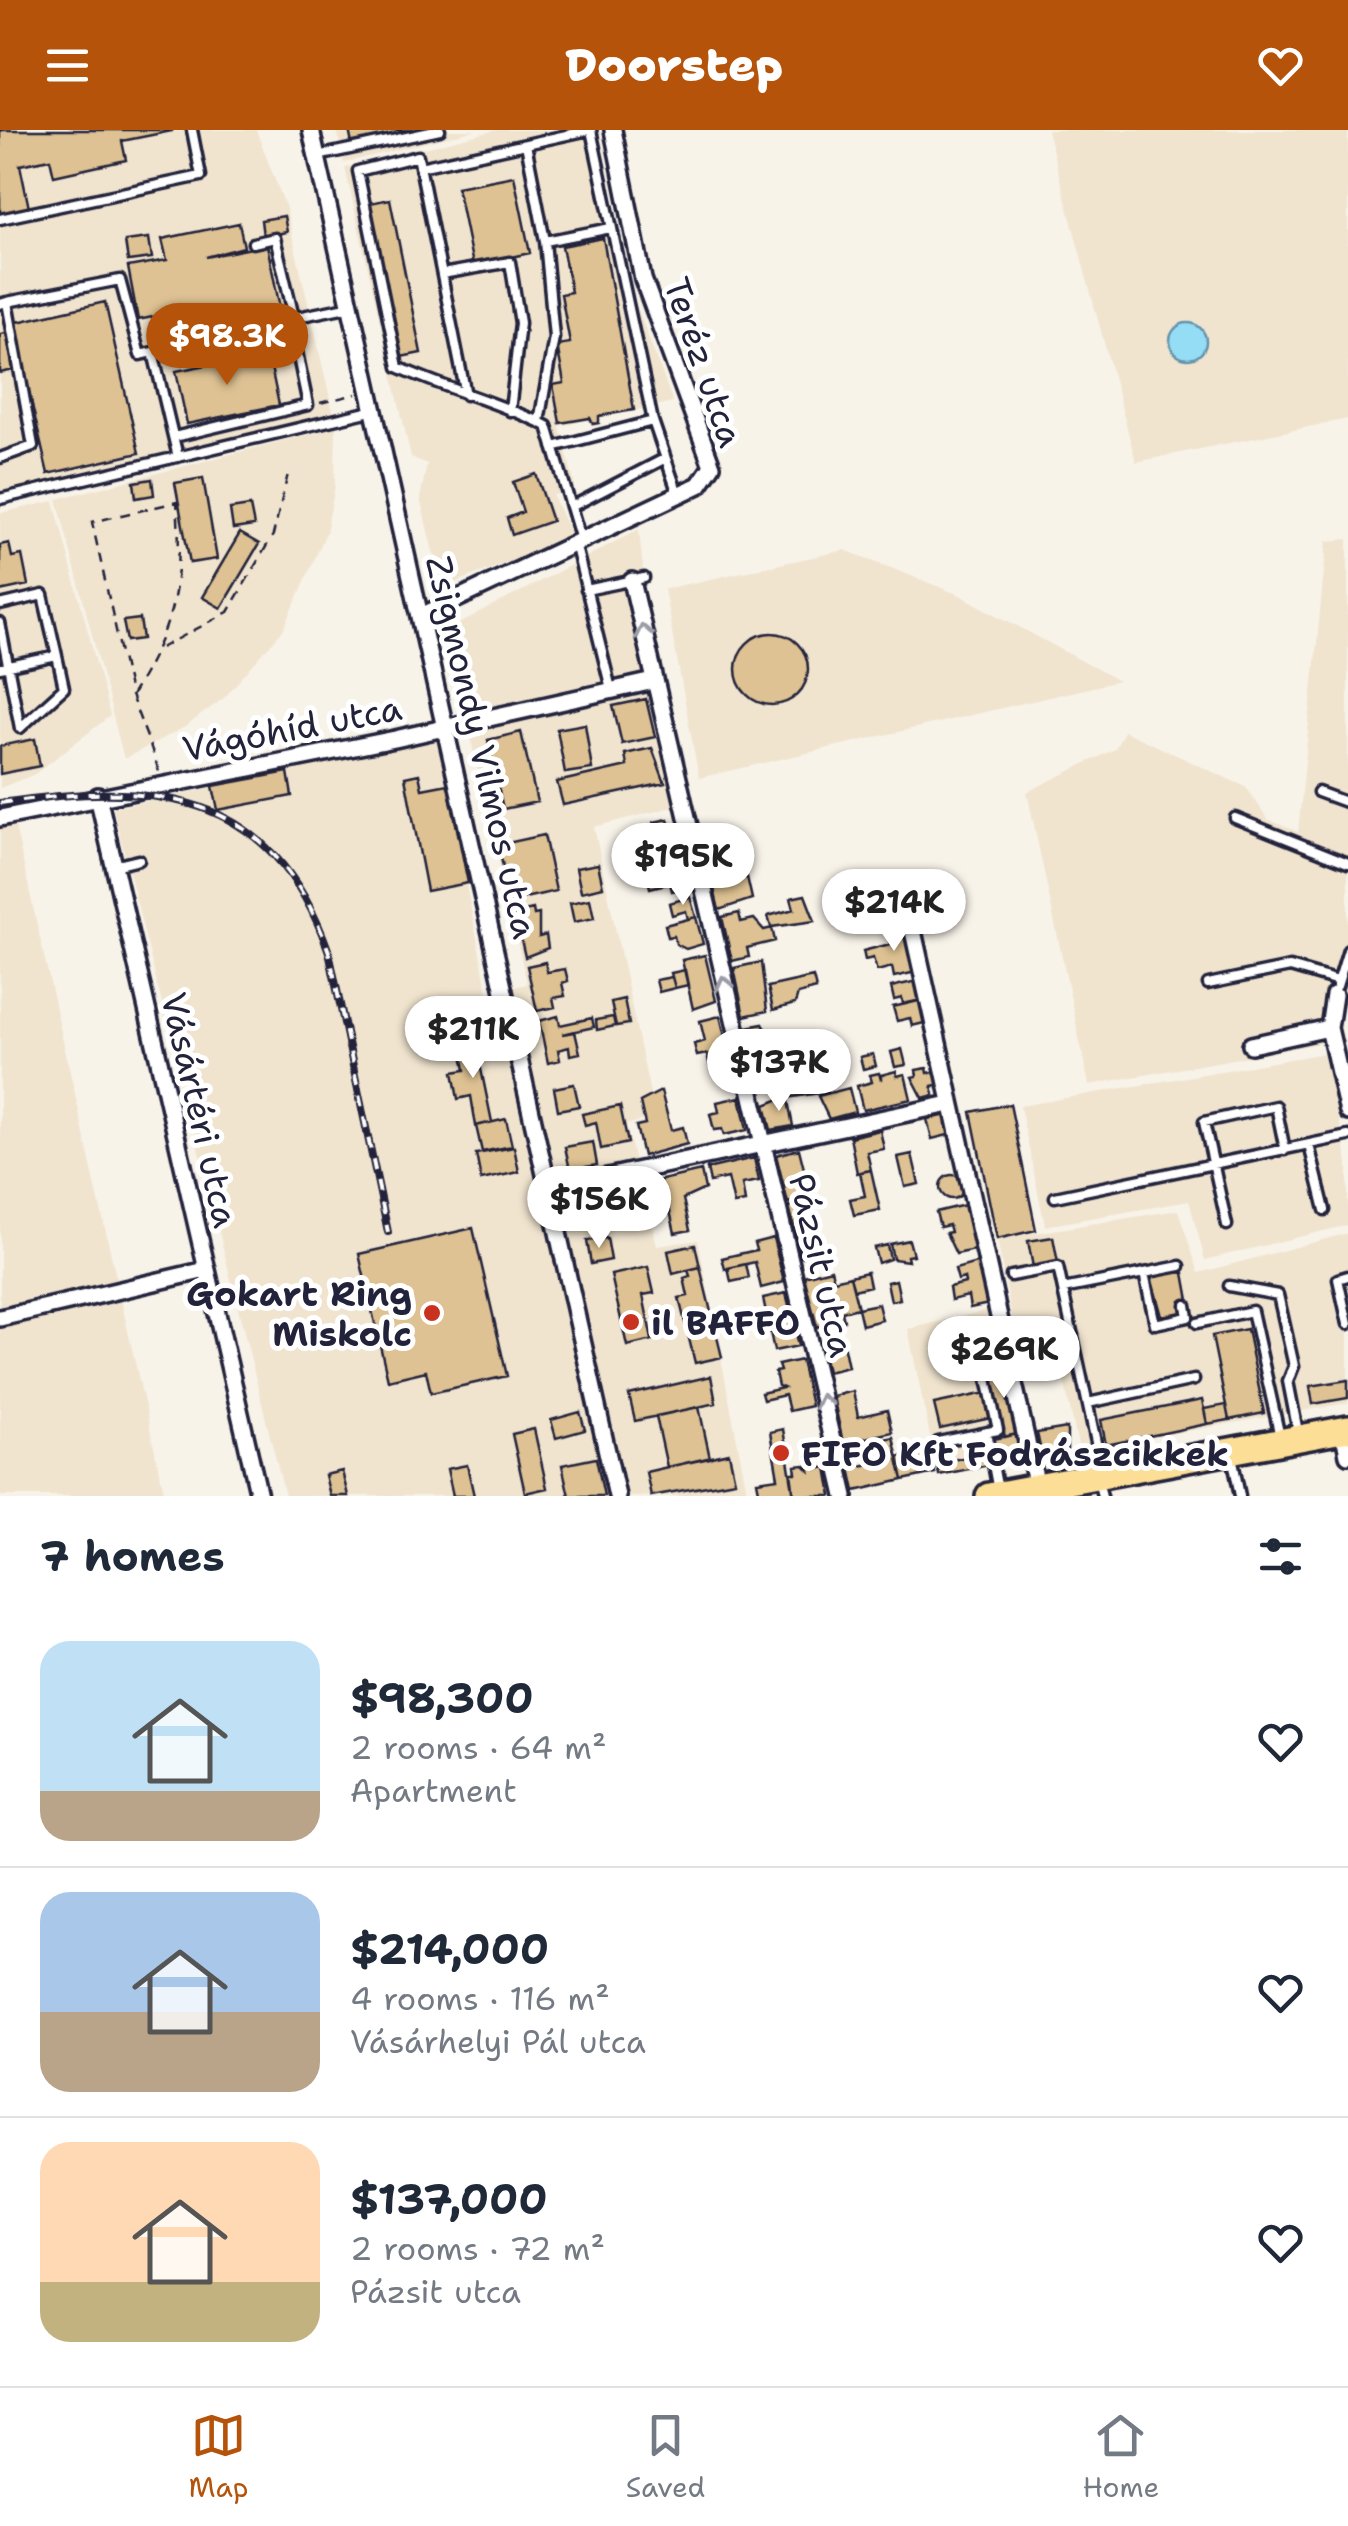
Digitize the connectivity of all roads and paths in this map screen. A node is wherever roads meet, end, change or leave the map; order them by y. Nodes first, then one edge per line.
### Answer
1 (192, 130) edge
2 (311, 130) edge
3 (440, 130) edge
4 (590, 130) edge
5 (614, 130) edge
6 (526, 144) junction
7 (317, 156) junction
8 (420, 167) junction
9 (0, 220) edge
10 (611, 228) junction
11 (545, 241) junction
12 (253, 242) dead end
13 (442, 274) junction
14 (4, 303) edge
15 (352, 306) junction
16 (294, 317) junction
17 (227, 331) dead end
18 (296, 347) dead end
19 (371, 391) junction
20 (466, 395) junction
21 (308, 405) junction
22 (375, 410) junction
23 (510, 411) junction
24 (653, 421) junction
25 (538, 422) junction
26 (312, 425) junction
27 (174, 437) junction
28 (553, 447) junction
29 (178, 456) junction
30 (0, 458) edge
31 (664, 459) junction
32 (288, 474) dead end
33 (678, 494) junction
34 (0, 499) edge
35 (571, 507) junction
36 (578, 542) junction
37 (638, 580) joint
38 (586, 590) junction
39 (0, 604) edge
40 (421, 616) junction
41 (0, 624) edge
42 (160, 649) junction
43 (57, 656) junction
44 (4, 667) edge
45 (654, 681) junction
46 (611, 690) junction
47 (131, 696) junction
48 (448, 728) junction
49 (162, 784) junction
50 (1318, 792) dead end
51 (98, 796) junction
52 (1348, 803) edge
53 (0, 818) edge
54 (1235, 818) dead end
55 (139, 860) dead end
56 (1348, 863) edge
57 (114, 866) junction
58 (911, 922) dead end
59 (1348, 950) edge
60 (1208, 984) dead end
61 (1337, 996) junction
62 (1328, 1028) junction
63 (1251, 1044) dead end
64 (950, 1104) junction
65 (1348, 1112) edge
66 (1348, 1136) edge
67 (763, 1145) junction
68 (1309, 1145) junction
69 (1286, 1150) junction
70 (1213, 1166) junction
71 (551, 1189) junction
72 (1056, 1197) dead end
73 (1324, 1210) dead end
74 (1227, 1225) dead end
75 (1180, 1266) dead end
76 (206, 1270) junction
77 (1144, 1273) junction
78 (1011, 1276) dead end
79 (1348, 1276) edge
80 (1229, 1286) dead end
81 (1063, 1290) junction
82 (1186, 1305) dead end
83 (0, 1318) edge
84 (1197, 1323) dead end
85 (1348, 1324) edge
86 (1073, 1335) junction
87 (1006, 1342) junction
88 (1194, 1380) dead end
89 (1088, 1402) junction
90 (987, 1432) junction
91 (1346, 1438) edge
92 (1290, 1440) junction
93 (938, 1442) dead end
94 (1231, 1452) junction
95 (1101, 1482) edge
96 (1038, 1487) junction
97 (996, 1495) edge
98 (259, 1496) edge
99 (617, 1496) edge
100 (845, 1496) edge
101 (1240, 1496) edge

1 - 9 lane
2 - 7 street, Zsigmondy Vilmos utca
3 - 7 lane
4 - 6 lane
4 - 10 lane
5 - 33 street, Teréz utca
6 - 8 lane
6 - 11 lane
7 - 15 street, Zsigmondy Vilmos utca
8 - 13 lane
8 - 20 lane
10 - 11 lane
10 - 24 lane
11 - 25 lane
12 - 16 lane
13 - 20 lane
13 - 23 lane
14 - 27 lane
14 - 30 lane
15 - 16 lane
15 - 19 street, Zsigmondy Vilmos utca
16 - 17 lane
18 - 21 lane
19 - 21 path
19 - 22 street, Zsigmondy Vilmos utca
20 - 23 lane
21 - 26 lane
21 - 27 lane
22 - 26 lane
22 - 40 street, Zsigmondy Vilmos utca
23 - 25 lane
24 - 28 lane
24 - 31 lane
25 - 28 lane
26 - 29 lane
27 - 29 lane
28 - 35 lane
29 - 34 lane
31 - 33 lane
31 - 35 lane
32 - 42 path
33 - 36 street, Teréz utca
35 - 36 lane
36 - 38 lane
36 - 40 street, Teréz utca
37 - 38 lane
45 -> 37 street, Pázsit utca
38 - 46 lane
39 - 43 lane
40 - 48 street, Zsigmondy Vilmos utca
41 - 44 lane
42 - 47 path
42 - 47 path
43 - 44 lane
43 - 44 lane
45 - 46 street, Vágóhíd utca
67 -> 45 street, Pázsit utca
46 - 48 street, Vágóhíd utca
47 - 49 path
48 - 49 street, Vágóhíd utca
48 - 71 street, Zsigmondy Vilmos utca
49 - 51 street, Vágóhíd utca
50 - 52 lane
51 - 53 street, Vágóhíd utca
51 - 57 street, Vásártéri utca
54 - 56 lane
55 - 57 lane
57 - 76 street, Vásártéri utca
58 - 64 street
59 - 61 lane
60 - 61 lane
61 - 62 street
62 - 63 street
62 - 65 street
64 - 67 street
64 - 87 street
66 - 68 lane
67 - 71 street
100 -> 67 street, Pázsit utca
68 - 69 lane
68 - 73 lane
69 - 70 lane
69 - 70 lane
70 - 72 lane
70 - 74 lane
71 - 99 street, Zsigmondy Vilmos utca
75 - 77 lane
76 - 83 street
76 - 98 street, Vásártéri utca
77 - 81 lane
77 - 82 lane
78 - 81 lane
79 - 85 lane
80 - 92 lane
81 - 86 lane
84 - 92 lane
86 - 87 lane
86 - 89 lane
87 - 90 lane
87 - 96 street
88 - 89 lane
89 - 95 lane
90 - 93 lane
90 - 97 lane
91 - 92 main road
92 - 94 main road
94 - 95 main road
94 - 101 lane
95 - 96 main road
96 - 97 main road

